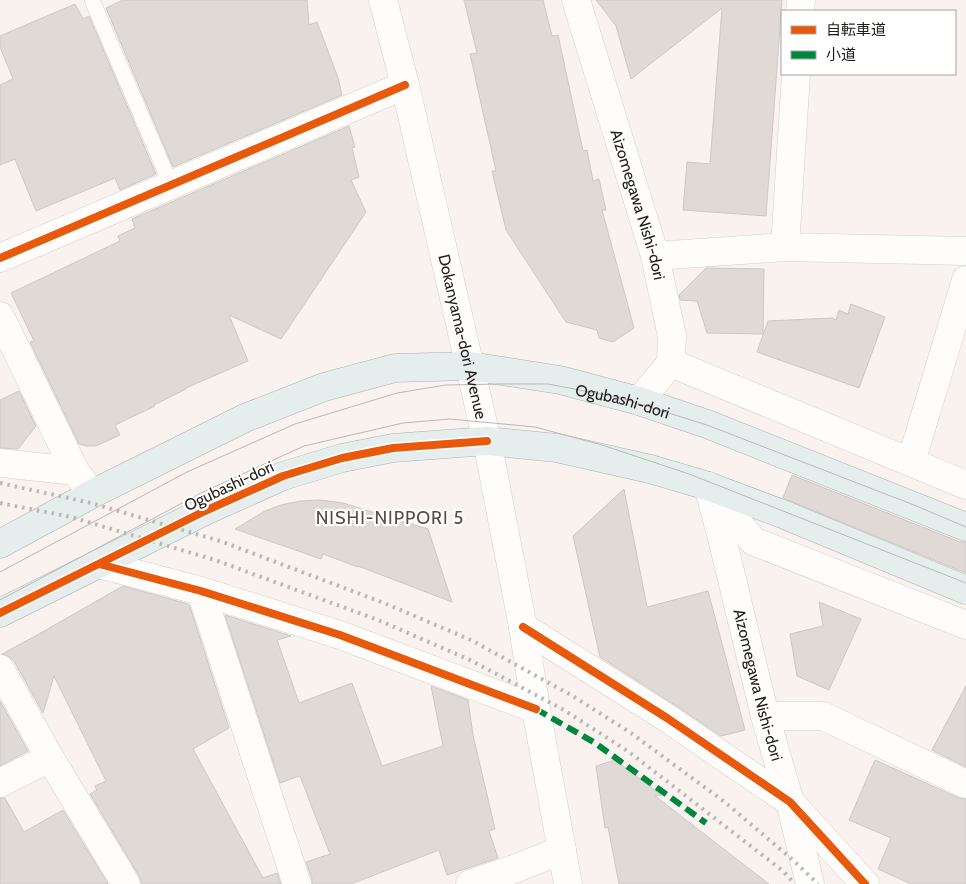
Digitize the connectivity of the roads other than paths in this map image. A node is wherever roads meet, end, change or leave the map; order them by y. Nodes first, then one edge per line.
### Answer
1 (92, 0) edge
2 (383, 0) edge
3 (576, 0) edge
4 (796, 75) edge
5 (406, 85) junction
6 (171, 185) junction
7 (785, 247) junction
8 (966, 251) edge
9 (655, 256) junction
10 (0, 258) edge
11 (966, 280) edge
12 (0, 316) edge
13 (671, 363) junction
14 (470, 366) junction
15 (640, 401) junction
16 (486, 442) junction
17 (911, 462) junction
18 (0, 463) edge
19 (75, 472) junction
20 (966, 485) edge
21 (708, 486) junction
22 (94, 493) junction
23 (966, 527) edge
24 (0, 544) edge
25 (99, 564) junction
26 (966, 590) edge
27 (201, 592) junction
28 (0, 613) edge
29 (966, 624) edge
30 (524, 627) junction
31 (0, 669) edge
32 (536, 709) junction
33 (765, 716) junction
34 (50, 758) junction
35 (0, 783) edge
36 (966, 784) edge
37 (790, 802) junction
38 (562, 850) junction
39 (126, 884) edge
40 (297, 884) edge
41 (470, 884) edge
42 (568, 884) edge
43 (810, 884) edge
44 (865, 884) edge

1 - 6 lane
2 - 5 street, Dokanyama-dori Avenue
3 - 9 street, Aizomegawa Nishi-dori
4 - 7 street
5 - 6 street
5 - 14 street, Dokanyama-dori Avenue
6 - 10 street
7 - 8 street
7 - 9 street
9 - 13 street, Aizomegawa Nishi-dori
11 - 17 street
12 - 19 street
13 - 15 street
13 - 17 street
14 - 15 main road, Ogubashi-dori
14 - 16 street, Dokanyama-dori Avenue
14 - 22 main road, Ogubashi-dori
15 - 23 main road, Ogubashi-dori
16 - 21 main road, Ogubashi-dori
16 - 25 main road, Ogubashi-dori
16 - 30 street, Dokanyama-dori Avenue
17 - 20 street
18 - 19 street
19 - 22 street
21 - 26 main road, Ogubashi-dori
21 - 29 street
21 - 33 street, Aizomegawa Nishi-dori
22 - 24 main road, Ogubashi-dori
25 - 27 street
25 - 28 main road, Ogubashi-dori
27 - 32 street
27 - 40 street
30 - 32 street, Dokanyama-dori Avenue
30 - 37 street
31 - 34 street
32 - 38 street, Dokanyama-dori Avenue
33 - 36 street
33 - 37 street, Aizomegawa Nishi-dori
34 - 35 street
34 - 39 street
37 - 43 street, Aizomegawa Nishi-dori
37 - 44 street
38 - 41 street
38 - 42 street, Dokanyama-dori Avenue

